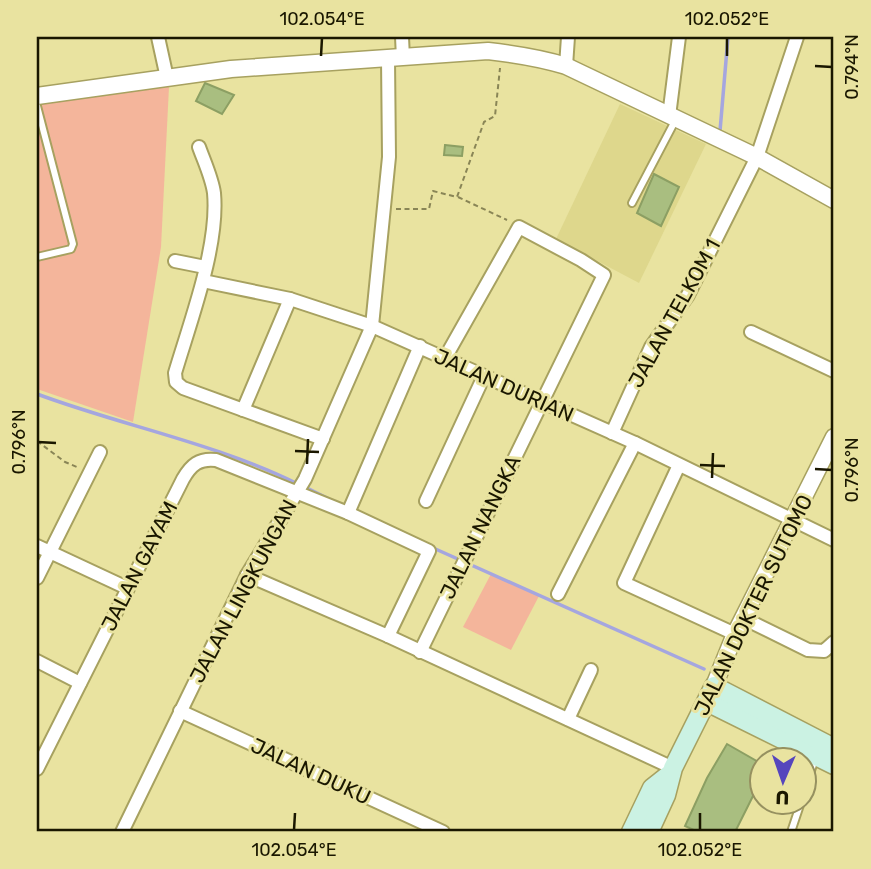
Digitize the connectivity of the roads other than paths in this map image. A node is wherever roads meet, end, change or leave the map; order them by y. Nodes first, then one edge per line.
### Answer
1 (158, 37) edge
2 (402, 37) edge
3 (568, 37) edge
4 (679, 37) edge
5 (797, 37) edge
6 (395, 58) junction
7 (566, 66) junction
8 (167, 78) junction
9 (37, 96) edge
10 (37, 106) edge
11 (672, 118) junction
12 (199, 146) dead end
13 (757, 157) junction
14 (834, 200) edge
15 (632, 203) dead end
16 (37, 257) edge
17 (175, 261) dead end
18 (205, 267) junction
19 (203, 281) junction
20 (289, 299) junction
21 (372, 326) junction
22 (751, 332) dead end
23 (420, 346) junction
24 (445, 358) junction
25 (834, 372) edge
26 (484, 376) junction
27 (541, 402) junction
28 (243, 410) junction
29 (612, 433) junction
30 (834, 438) edge
31 (323, 439) junction
32 (635, 443) junction
33 (100, 452) dead end
34 (679, 465) junction
35 (296, 492) junction
36 (426, 501) dead end
37 (348, 513) junction
38 (795, 519) junction
39 (834, 540) edge
40 (37, 546) edge
41 (50, 552) junction
42 (247, 575) junction
43 (37, 578) edge
44 (127, 588) junction
45 (558, 594) dead end
46 (743, 618) junction
47 (735, 634) junction
48 (388, 636) junction
49 (834, 642) edge
50 (420, 652) junction
51 (37, 661) edge
52 (591, 670) dead end
53 (80, 683) junction
54 (711, 694) junction
55 (180, 711) junction
56 (568, 719) junction
57 (799, 746) edge
58 (834, 748) edge
59 (818, 757) edge
60 (834, 765) edge
61 (37, 769) edge
62 (672, 770) junction
63 (122, 832) edge
64 (443, 832) edge
65 (631, 832) edge
66 (649, 832) edge

1 - 8 street
2 - 6 street, JALAN LINGKUNGAN
3 - 7 street
4 - 11 street
5 - 13 street, JALAN TELKOM 1
6 - 7 street
6 - 8 street
6 - 21 street, JALAN LINGKUNGAN
7 - 11 street
8 - 9 street
10 - 16 lane
11 - 13 street
11 - 15 lane
12 - 18 street
13 - 14 street
13 - 29 street, JALAN TELKOM 1
17 - 18 street
18 - 19 street
19 - 20 street, JALAN DURIAN
19 - 28 street
20 - 21 street, JALAN DURIAN
20 - 28 street
21 - 23 street, JALAN DURIAN
21 - 31 street, JALAN LINGKUNGAN
22 - 25 street
23 - 24 street, JALAN DURIAN
23 - 37 street
24 - 26 street, JALAN DURIAN
24 - 27 street, JALAN NANGKA
26 - 27 street, JALAN DURIAN
26 - 36 street
27 - 29 street, JALAN DURIAN
27 - 50 street, JALAN NANGKA
28 - 31 street
29 - 32 street, JALAN DURIAN
30 - 38 street, JALAN DOKTER SUTOMO
31 - 35 street, JALAN LINGKUNGAN
32 - 34 street, JALAN DURIAN
32 - 45 street
33 - 41 street
34 - 38 street, JALAN DURIAN
34 - 47 street
35 - 37 street
35 - 42 street, JALAN LINGKUNGAN
35 - 44 street, JALAN GAYAM
37 - 48 street
38 - 39 street, JALAN DURIAN
38 - 46 street, JALAN DOKTER SUTOMO
40 - 41 street
41 - 43 street
41 - 44 street
42 - 48 street
42 - 55 street, JALAN LINGKUNGAN
44 - 53 street, JALAN GAYAM
46 - 47 street, JALAN DOKTER SUTOMO
46 - 49 street
47 - 54 street, JALAN DOKTER SUTOMO
48 - 50 street
50 - 56 street
51 - 53 street
52 - 56 street
53 - 61 street, JALAN GAYAM
54 - 57 main road
54 - 58 main road
54 - 62 main road, JALAN DOKTER SUTOMO
55 - 63 street, JALAN LINGKUNGAN
55 - 64 street, JALAN DUKU
56 - 62 street
59 - 60 main road
62 - 65 main road, JALAN DOKTER SUTOMO
62 - 66 main road, JALAN DOKTER SUTOMO

